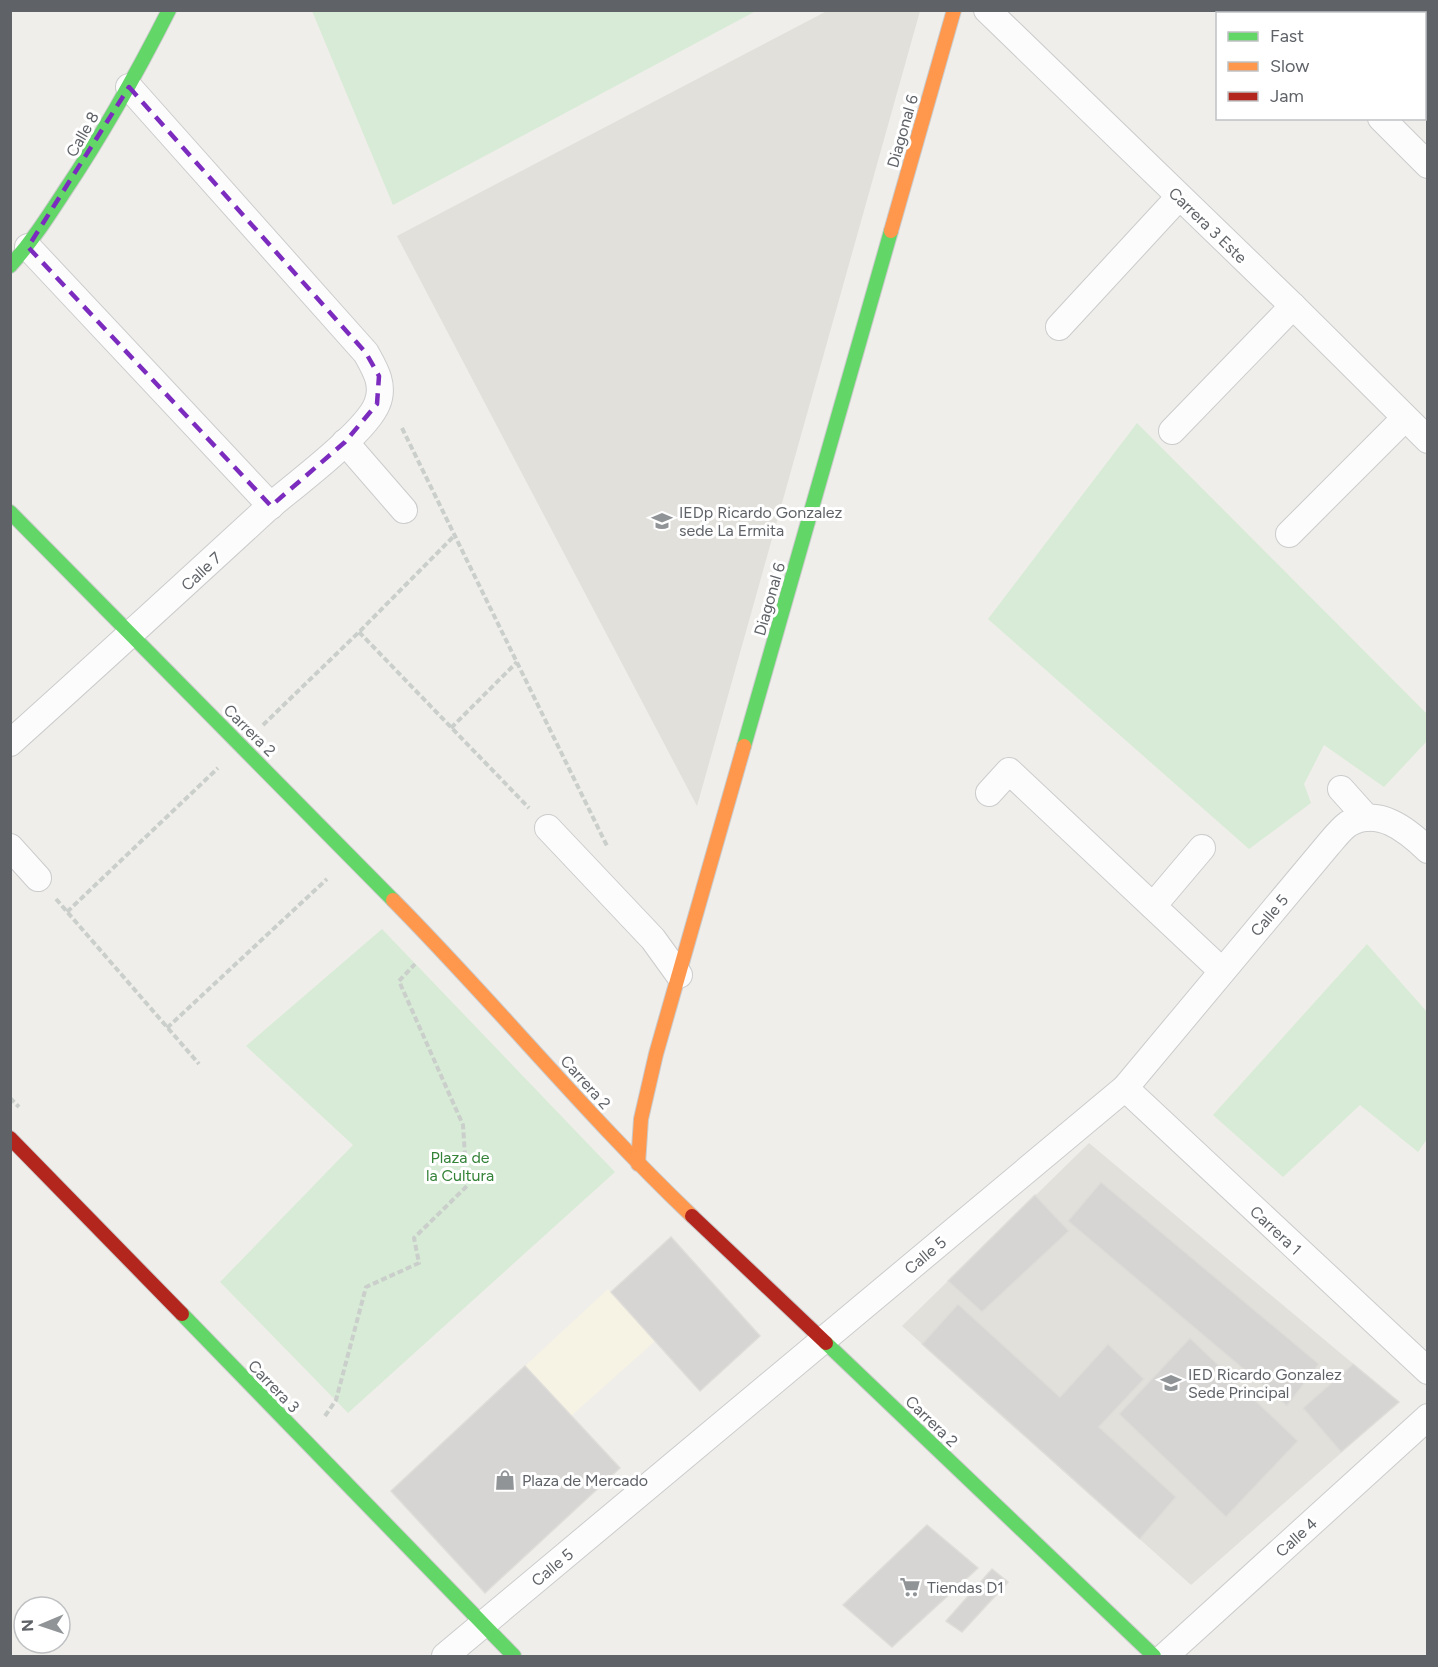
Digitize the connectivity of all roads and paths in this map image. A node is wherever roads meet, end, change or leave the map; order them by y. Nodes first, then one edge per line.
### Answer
1 (169, 10) edge
2 (954, 10) edge
3 (987, 10) edge
4 (129, 87) junction
5 (1383, 120) edge
6 (1428, 165) edge
7 (1179, 197) junction
8 (28, 247) junction
9 (10, 266) edge
10 (1293, 306) junction
11 (1059, 327) dead end
12 (1405, 418) junction
13 (402, 428) dead end
14 (1172, 431) dead end
15 (1428, 440) edge
16 (345, 442) junction
17 (271, 506) junction
18 (404, 510) dead end
19 (10, 512) edge
20 (1289, 534) dead end
21 (359, 632) dead end
22 (131, 634) junction
23 (517, 662) junction
24 (451, 728) junction
25 (10, 743) edge
26 (1341, 789) dead end
27 (989, 793) dead end
28 (1367, 818) junction
29 (548, 828) joint
30 (10, 847) edge
31 (1202, 848) dead end
32 (1428, 850) edge
33 (611, 854) dead end
34 (351, 856) junction
35 (38, 878) joint
36 (1153, 906) junction
37 (435, 942) junction
38 (1222, 971) junction
39 (679, 975) junction
40 (167, 1028) junction
41 (199, 1064) dead end
42 (1125, 1088) junction
43 (10, 1138) edge
44 (638, 1164) junction
45 (823, 1340) junction
46 (1428, 1371) edge
47 (1428, 1417) edge
48 (308, 1445) junction
49 (483, 1624) junction
50 (445, 1656) edge
51 (514, 1656) edge
52 (1154, 1656) edge
53 (1165, 1656) edge

1 - 4 street, Calle 8
2 - 39 street, Diagonal 6
3 - 7 street, Carrera 3 Este
4 - 8 street, Calle 8
4 - 16 street, Calle 7
5 - 6 street
7 - 10 street, Carrera 3 Este
7 - 11 street
8 - 9 street, Calle 8
8 - 17 street
10 - 12 street, Carrera 3 Este
10 - 14 street
12 - 15 street, Carrera 3 Este
12 - 20 street
13 - 23 path
16 - 17 street, Calle 7
16 - 18 street
17 - 22 street, Calle 7
19 - 22 street, Carrera 2
21 - 24 path
22 - 25 street, Calle 7
22 - 34 street, Carrera 2
23 - 24 path
23 - 33 path
24 - 29 path
26 - 28 street
27 - 36 street
28 - 32 street
28 - 38 street, Calle 5
29 - 39 street
30 - 35 street
31 - 36 street
34 - 37 street, Carrera 2
34 - 40 path
35 - 40 path
36 - 38 street
37 - 44 street, Carrera 2
37 - 48 path
38 - 42 street, Calle 5
39 - 44 street, Diagonal 6
40 - 41 path
42 - 45 street, Calle 5
42 - 46 street, Carrera 1
43 - 48 street, Carrera 3
44 - 45 street, Carrera 2
45 - 49 street, Calle 5
45 - 52 street, Carrera 2
47 - 53 street, Calle 4
48 - 49 street, Carrera 3
49 - 50 street, Calle 5
49 - 51 street, Carrera 3

